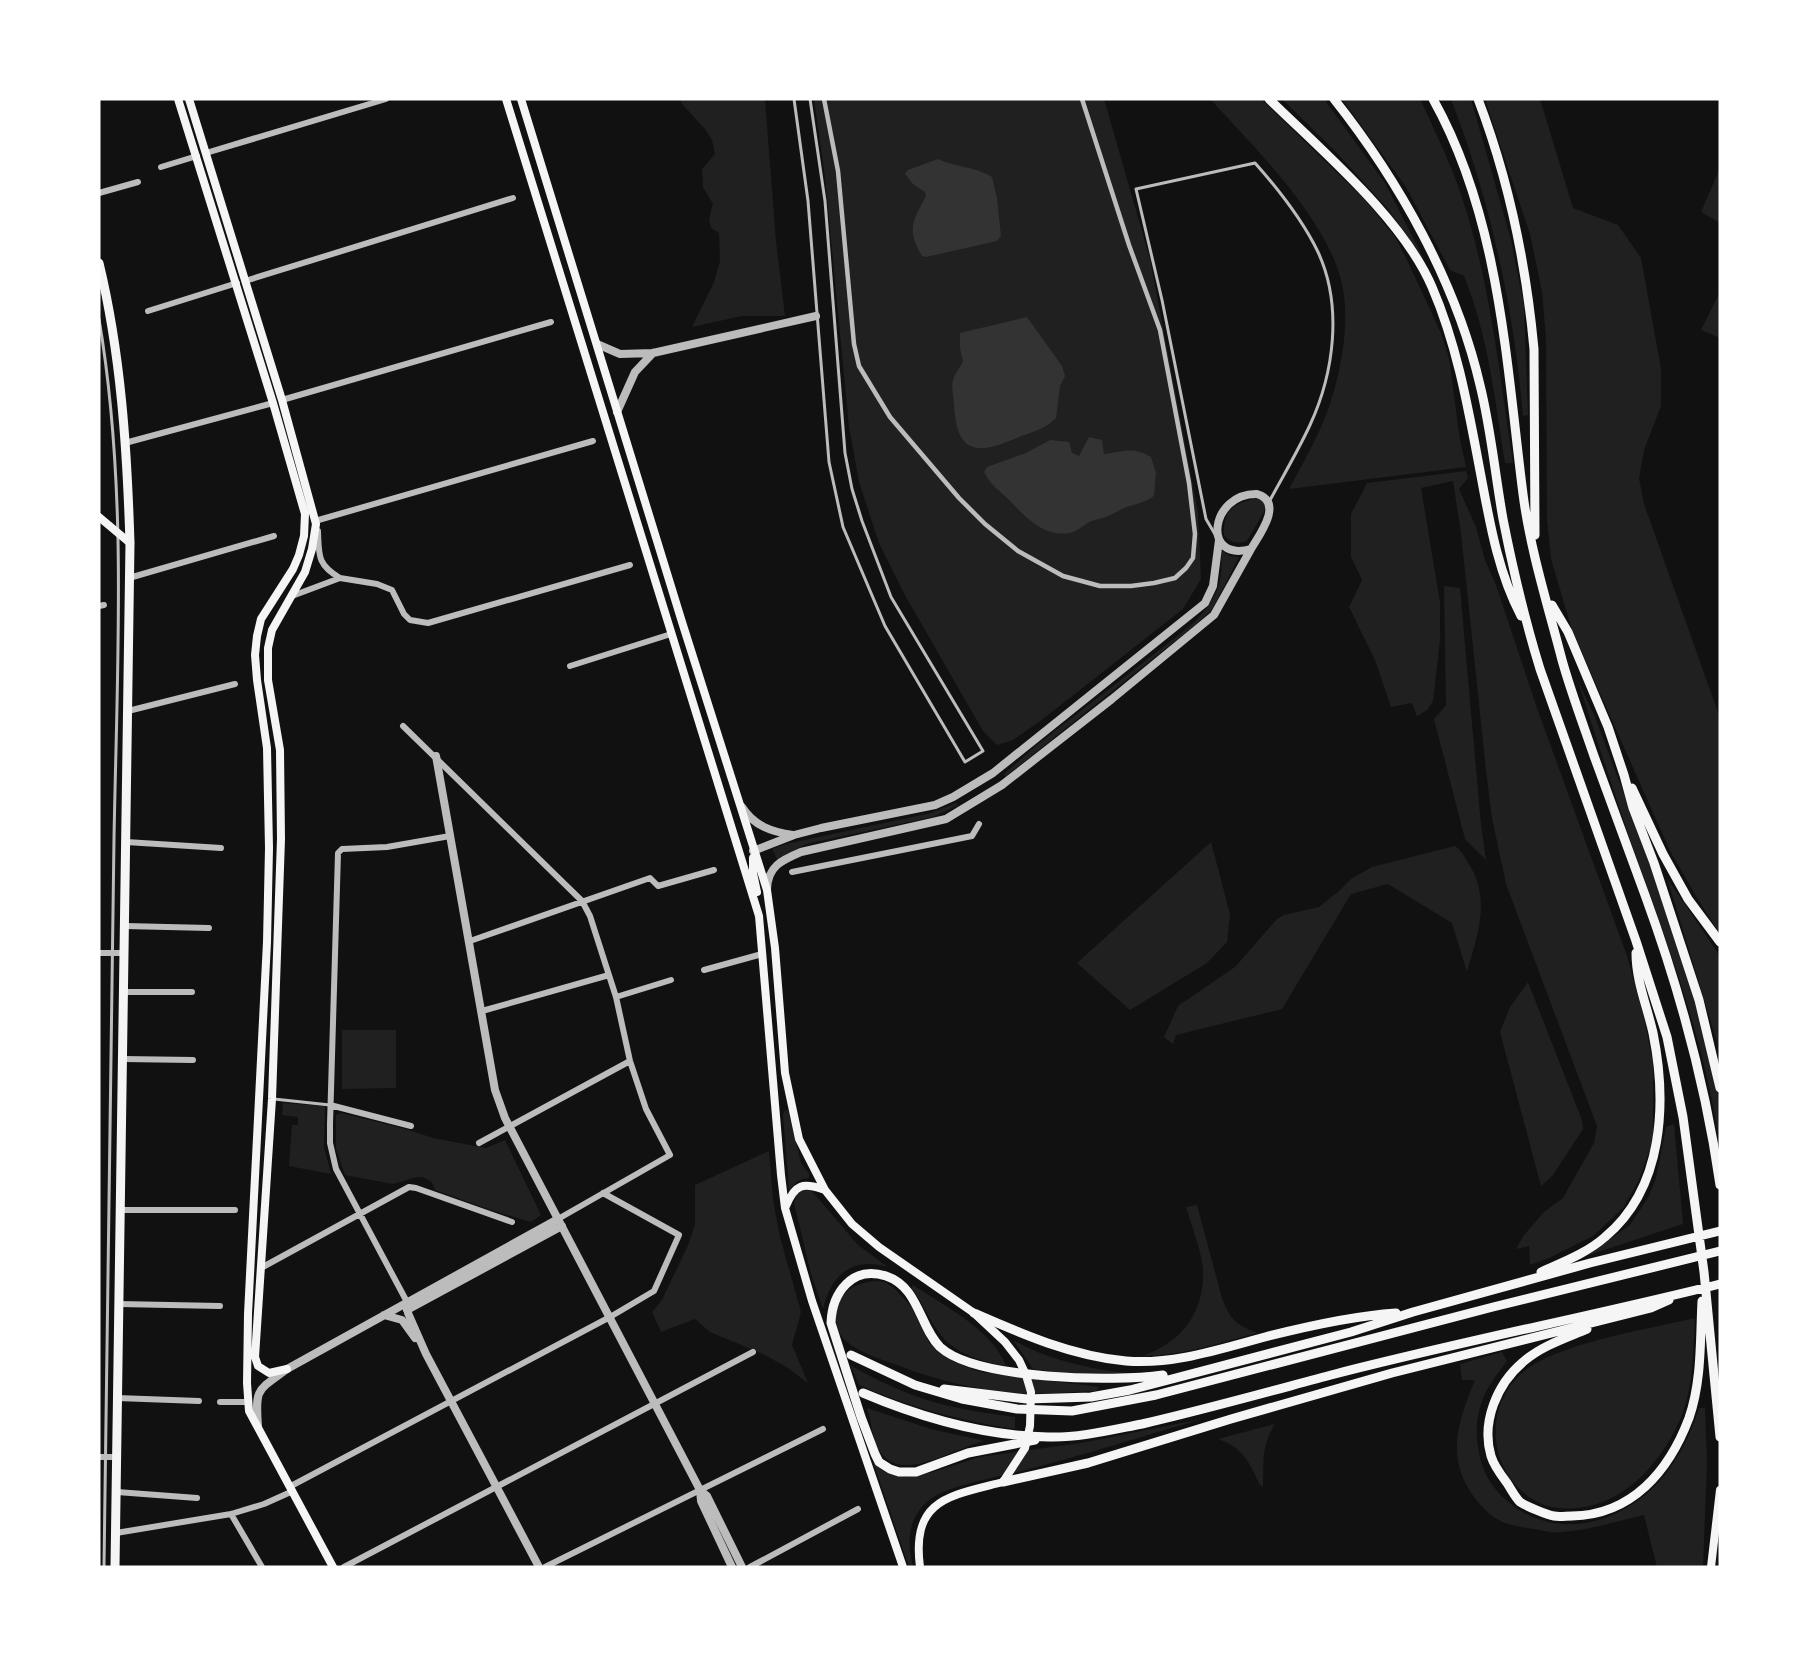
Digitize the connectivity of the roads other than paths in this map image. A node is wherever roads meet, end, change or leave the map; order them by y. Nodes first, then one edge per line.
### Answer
1 (178, 99) edge
2 (189, 99) edge
3 (387, 99) edge
4 (507, 99) edge
5 (521, 99) edge
6 (794, 99) edge
7 (810, 99) edge
8 (824, 99) edge
9 (1082, 99) edge
10 (1269, 99) edge
11 (1334, 99) edge
12 (1433, 99) edge
13 (1441, 99) edge
14 (1478, 99) edge
15 (1453, 137) junction
16 (201, 155) junction
17 (161, 167) dead end
18 (138, 182) dead end
19 (99, 193) edge
20 (513, 198) dead end
21 (99, 262) edge
22 (241, 282) junction
23 (148, 311) dead end
24 (816, 316) junction
25 (99, 318) edge
26 (551, 322) dead end
27 (597, 344) junction
28 (653, 353) junction
29 (277, 401) junction
30 (617, 412) junction
31 (593, 441) dead end
32 (125, 443) junction
33 (1269, 501) junction
34 (99, 517) edge
35 (305, 522) junction
36 (315, 524) junction
37 (117, 533) junction
38 (274, 536) dead end
39 (1219, 540) junction
40 (130, 543) junction
41 (1251, 549) junction
42 (1535, 552) junction
43 (630, 566) dead end
44 (129, 578) junction
45 (340, 578) junction
46 (1546, 595) junction
47 (292, 596) junction
48 (1529, 631) junction
49 (671, 634) junction
50 (570, 666) dead end
51 (235, 684) dead end
52 (128, 711) junction
53 (403, 726) dead end
54 (436, 756) junction
55 (1624, 775) junction
56 (976, 784) junction
57 (735, 795) junction
58 (983, 797) junction
59 (979, 824) dead end
60 (794, 835) junction
61 (450, 836) junction
62 (126, 842) junction
63 (221, 848) dead end
64 (753, 851) junction
65 (714, 870) dead end
66 (792, 872) dead end
67 (767, 890) junction
68 (582, 901) junction
69 (759, 916) junction
70 (125, 926) junction
71 (209, 928) dead end
72 (470, 941) junction
73 (1636, 941) junction
74 (1720, 942) edge
75 (99, 953) edge
76 (113, 953) junction
77 (125, 953) junction
78 (762, 954) junction
79 (704, 970) dead end
80 (609, 975) junction
81 (670, 980) dead end
82 (124, 992) junction
83 (192, 992) dead end
84 (616, 997) junction
85 (482, 1011) junction
86 (123, 1059) junction
87 (193, 1060) dead end
88 (630, 1061) junction
89 (785, 1070) junction
90 (771, 1071) junction
91 (1720, 1088) edge
92 (272, 1099) junction
93 (790, 1103) junction
94 (775, 1104) junction
95 (330, 1105) junction
96 (411, 1126) dead end
97 (509, 1128) junction
98 (479, 1143) dead end
99 (1720, 1185) edge
100 (825, 1190) junction
101 (603, 1193) junction
102 (785, 1208) junction
103 (121, 1210) junction
104 (235, 1210) dead end
105 (358, 1214) junction
106 (512, 1222) dead end
107 (560, 1222) junction
108 (1720, 1231) edge
109 (1720, 1251) edge
110 (261, 1268) junction
111 (1704, 1272) junction
112 (1518, 1282) junction
113 (1720, 1284) edge
114 (1691, 1291) junction
115 (120, 1305) junction
116 (220, 1306) dead end
117 (407, 1306) junction
118 (974, 1312) junction
119 (1413, 1312) junction
120 (384, 1315) junction
121 (610, 1317) junction
122 (1611, 1318) junction
123 (753, 1352) dead end
124 (426, 1354) junction
125 (851, 1355) dead end
126 (287, 1369) junction
127 (1200, 1370) junction
128 (915, 1385) junction
129 (863, 1393) dead end
130 (117, 1398) junction
131 (199, 1401) dead end
132 (451, 1401) junction
133 (220, 1402) dead end
134 (248, 1402) junction
135 (655, 1404) junction
136 (258, 1426) junction
137 (823, 1429) dead end
138 (1720, 1437) edge
139 (1050, 1438) junction
140 (102, 1457) edge
141 (117, 1457) junction
142 (1003, 1482) junction
143 (497, 1487) junction
144 (292, 1489) junction
145 (700, 1490) junction
146 (1720, 1490) edge
147 (117, 1492) junction
148 (197, 1498) dead end
149 (858, 1509) dead end
150 (231, 1514) junction
151 (116, 1533) junction
152 (104, 1567) edge
153 (115, 1567) edge
154 (262, 1567) edge
155 (333, 1567) edge
156 (344, 1567) edge
157 (539, 1567) edge
158 (545, 1567) edge
159 (732, 1567) edge
160 (742, 1567) edge
161 (750, 1567) edge
162 (903, 1567) edge
163 (920, 1567) edge
164 (1711, 1567) edge

1 - 16 main road
2 - 16 main road
3 - 16 street
4 - 49 main road
5 - 27 main road
6 - 24 lane
7 - 24 lane
8 - 9 street
10 - 48 main road
11 - 48 main road
12 - 15 main road
13 - 15 main road
14 - 42 main road
15 - 42 main road
16 - 17 street
16 - 22 main road
18 - 19 street
20 - 22 street
21 - 32 main road
22 - 23 street
22 - 29 main road
24 - 28 street
25 - 37 lane
26 - 29 street
27 - 28 street
27 - 30 main road
28 - 30 street
29 - 32 street
29 - 35 main road
29 - 36 main road
30 - 57 main road
31 - 36 street
32 - 40 main road
33 - 39 street
33 - 39 lane
33 - 41 street
34 - 37 main road
35 - 36 main road
35 - 134 main road
36 - 45 street
36 - 47 main road
37 - 40 main road
37 - 76 lane
38 - 44 street
39 - 41 street
39 - 56 street
40 - 44 main road
41 - 58 street
42 - 46 main road
43 - 45 street
44 - 52 main road
45 - 47 street
46 - 55 main road
46 - 99 main road
47 - 92 main road
48 - 73 main road
49 - 50 street
49 - 69 main road
51 - 52 street
52 - 62 main road
53 - 54 street
54 - 61 street
54 - 68 street
55 - 74 main road
55 - 91 main road
56 - 58 street
56 - 60 street
57 - 60 street
57 - 64 main road
58 - 67 street
59 - 66 street
60 - 64 street
61 - 72 street
61 - 95 street
62 - 63 street
62 - 70 main road
64 - 67 main road
64 - 69 main road
65 - 68 street
67 - 89 main road
68 - 72 street
68 - 80 street
69 - 78 main road
70 - 71 street
70 - 77 main road
72 - 85 street
73 - 111 main road
73 - 112 main road
75 - 76 street
76 - 77 street
76 - 140 lane
77 - 82 main road
78 - 79 street
78 - 90 main road
80 - 84 street
80 - 85 street
81 - 84 street
82 - 83 street
82 - 86 main road
84 - 88 street
85 - 97 street
86 - 87 street
86 - 103 main road
88 - 97 street
88 - 101 street
89 - 90 main road
89 - 93 main road
90 - 94 main road
92 - 95 lane
92 - 110 main road
93 - 94 main road
93 - 100 main road
94 - 102 main road
95 - 96 street
95 - 105 street
97 - 98 street
97 - 107 street
100 - 102 main road
100 - 118 main road
101 - 107 street
101 - 121 street
102 - 162 main road
103 - 104 street
103 - 115 main road
105 - 106 street
105 - 110 street
105 - 117 street
107 - 117 street
107 - 121 street
108 - 112 main road
109 - 128 main road
110 - 126 main road
111 - 122 main road
111 - 138 main road
112 - 119 main road
113 - 114 main road
114 - 122 main road
114 - 139 main road
115 - 116 street
115 - 130 main road
117 - 120 street
117 - 124 street
118 - 119 main road
118 - 142 main road
119 - 127 main road
120 - 124 street
120 - 126 street
121 - 132 street
121 - 135 street
122 - 142 main road
123 - 135 street
124 - 132 street
125 - 128 main road
126 - 136 street
127 - 128 main road
127 - 139 main road
129 - 139 main road
130 - 131 street
130 - 141 main road
132 - 143 street
132 - 144 street
133 - 134 street
134 - 136 main road
135 - 143 street
135 - 145 street
136 - 144 main road
137 - 145 street
140 - 141 street
140 - 152 lane
141 - 147 main road
142 - 163 main road
143 - 156 street
143 - 157 street
144 - 150 street
144 - 155 main road
145 - 158 street
145 - 159 street
145 - 160 street
146 - 164 main road
147 - 148 street
147 - 151 main road
149 - 161 street
150 - 151 street
150 - 154 street
151 - 153 main road

